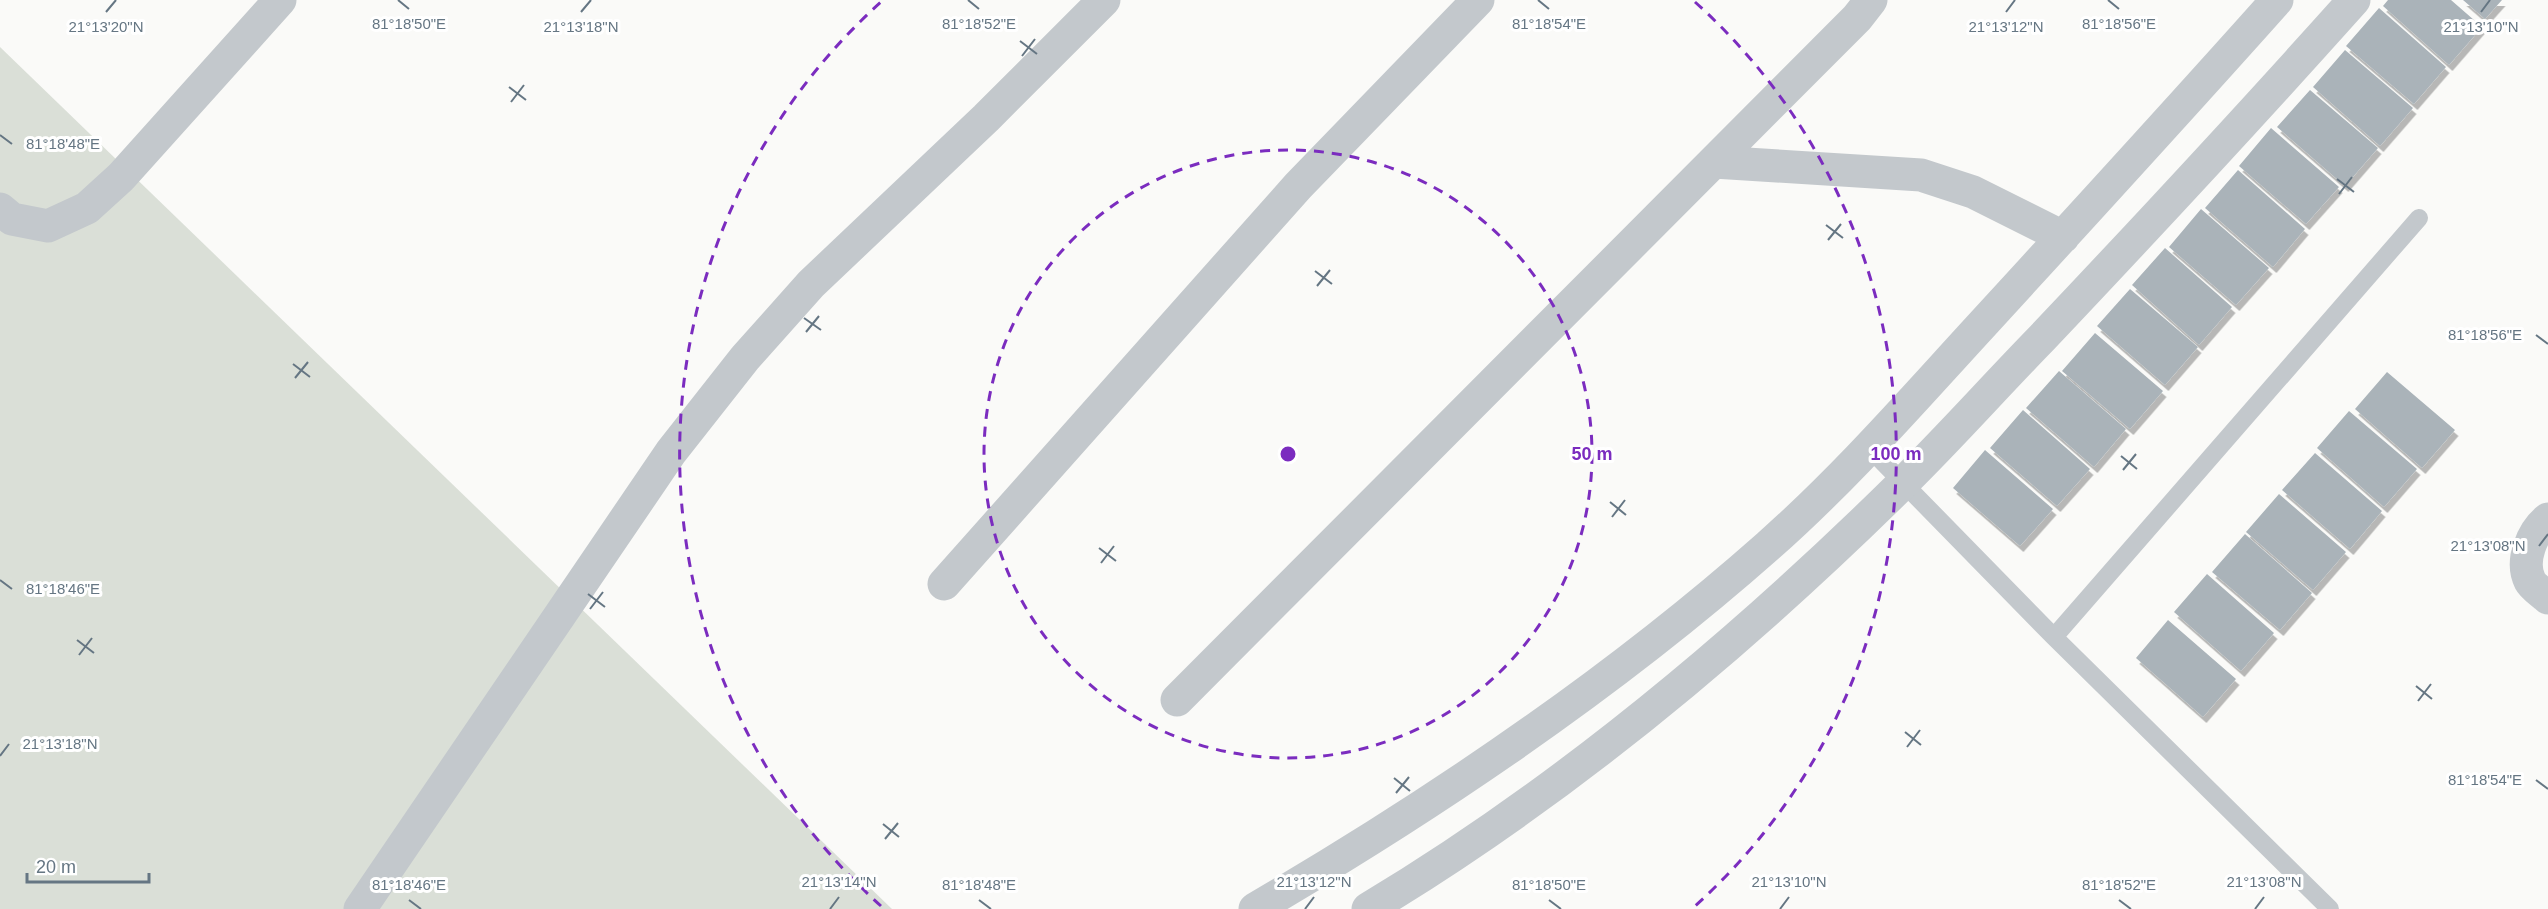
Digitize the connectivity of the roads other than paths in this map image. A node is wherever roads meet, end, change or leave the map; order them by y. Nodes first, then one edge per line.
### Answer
1 (280, 0) edge
2 (1104, 0) edge
3 (1478, 0) edge
4 (1871, 0) edge
5 (2277, 0) edge
6 (2354, 0) edge
7 (1714, 162) junction
8 (0, 209) edge
9 (2419, 218) dead end
10 (2063, 237) junction
11 (1869, 448) junction
12 (1902, 484) junction
13 (2548, 519) edge
14 (944, 584) dead end
15 (2548, 598) edge
16 (2054, 637) junction
17 (1177, 700) dead end
18 (360, 909) edge
19 (1255, 909) edge
20 (1368, 909) edge
21 (2330, 909) edge

1 - 8 street
2 - 18 street
3 - 14 street
4 - 7 street
5 - 10 street
6 - 12 street
7 - 10 street
7 - 17 street
9 - 16 lane
10 - 11 street
11 - 12 lane
11 - 19 street
12 - 16 lane
12 - 20 street
13 - 15 street
16 - 21 lane

